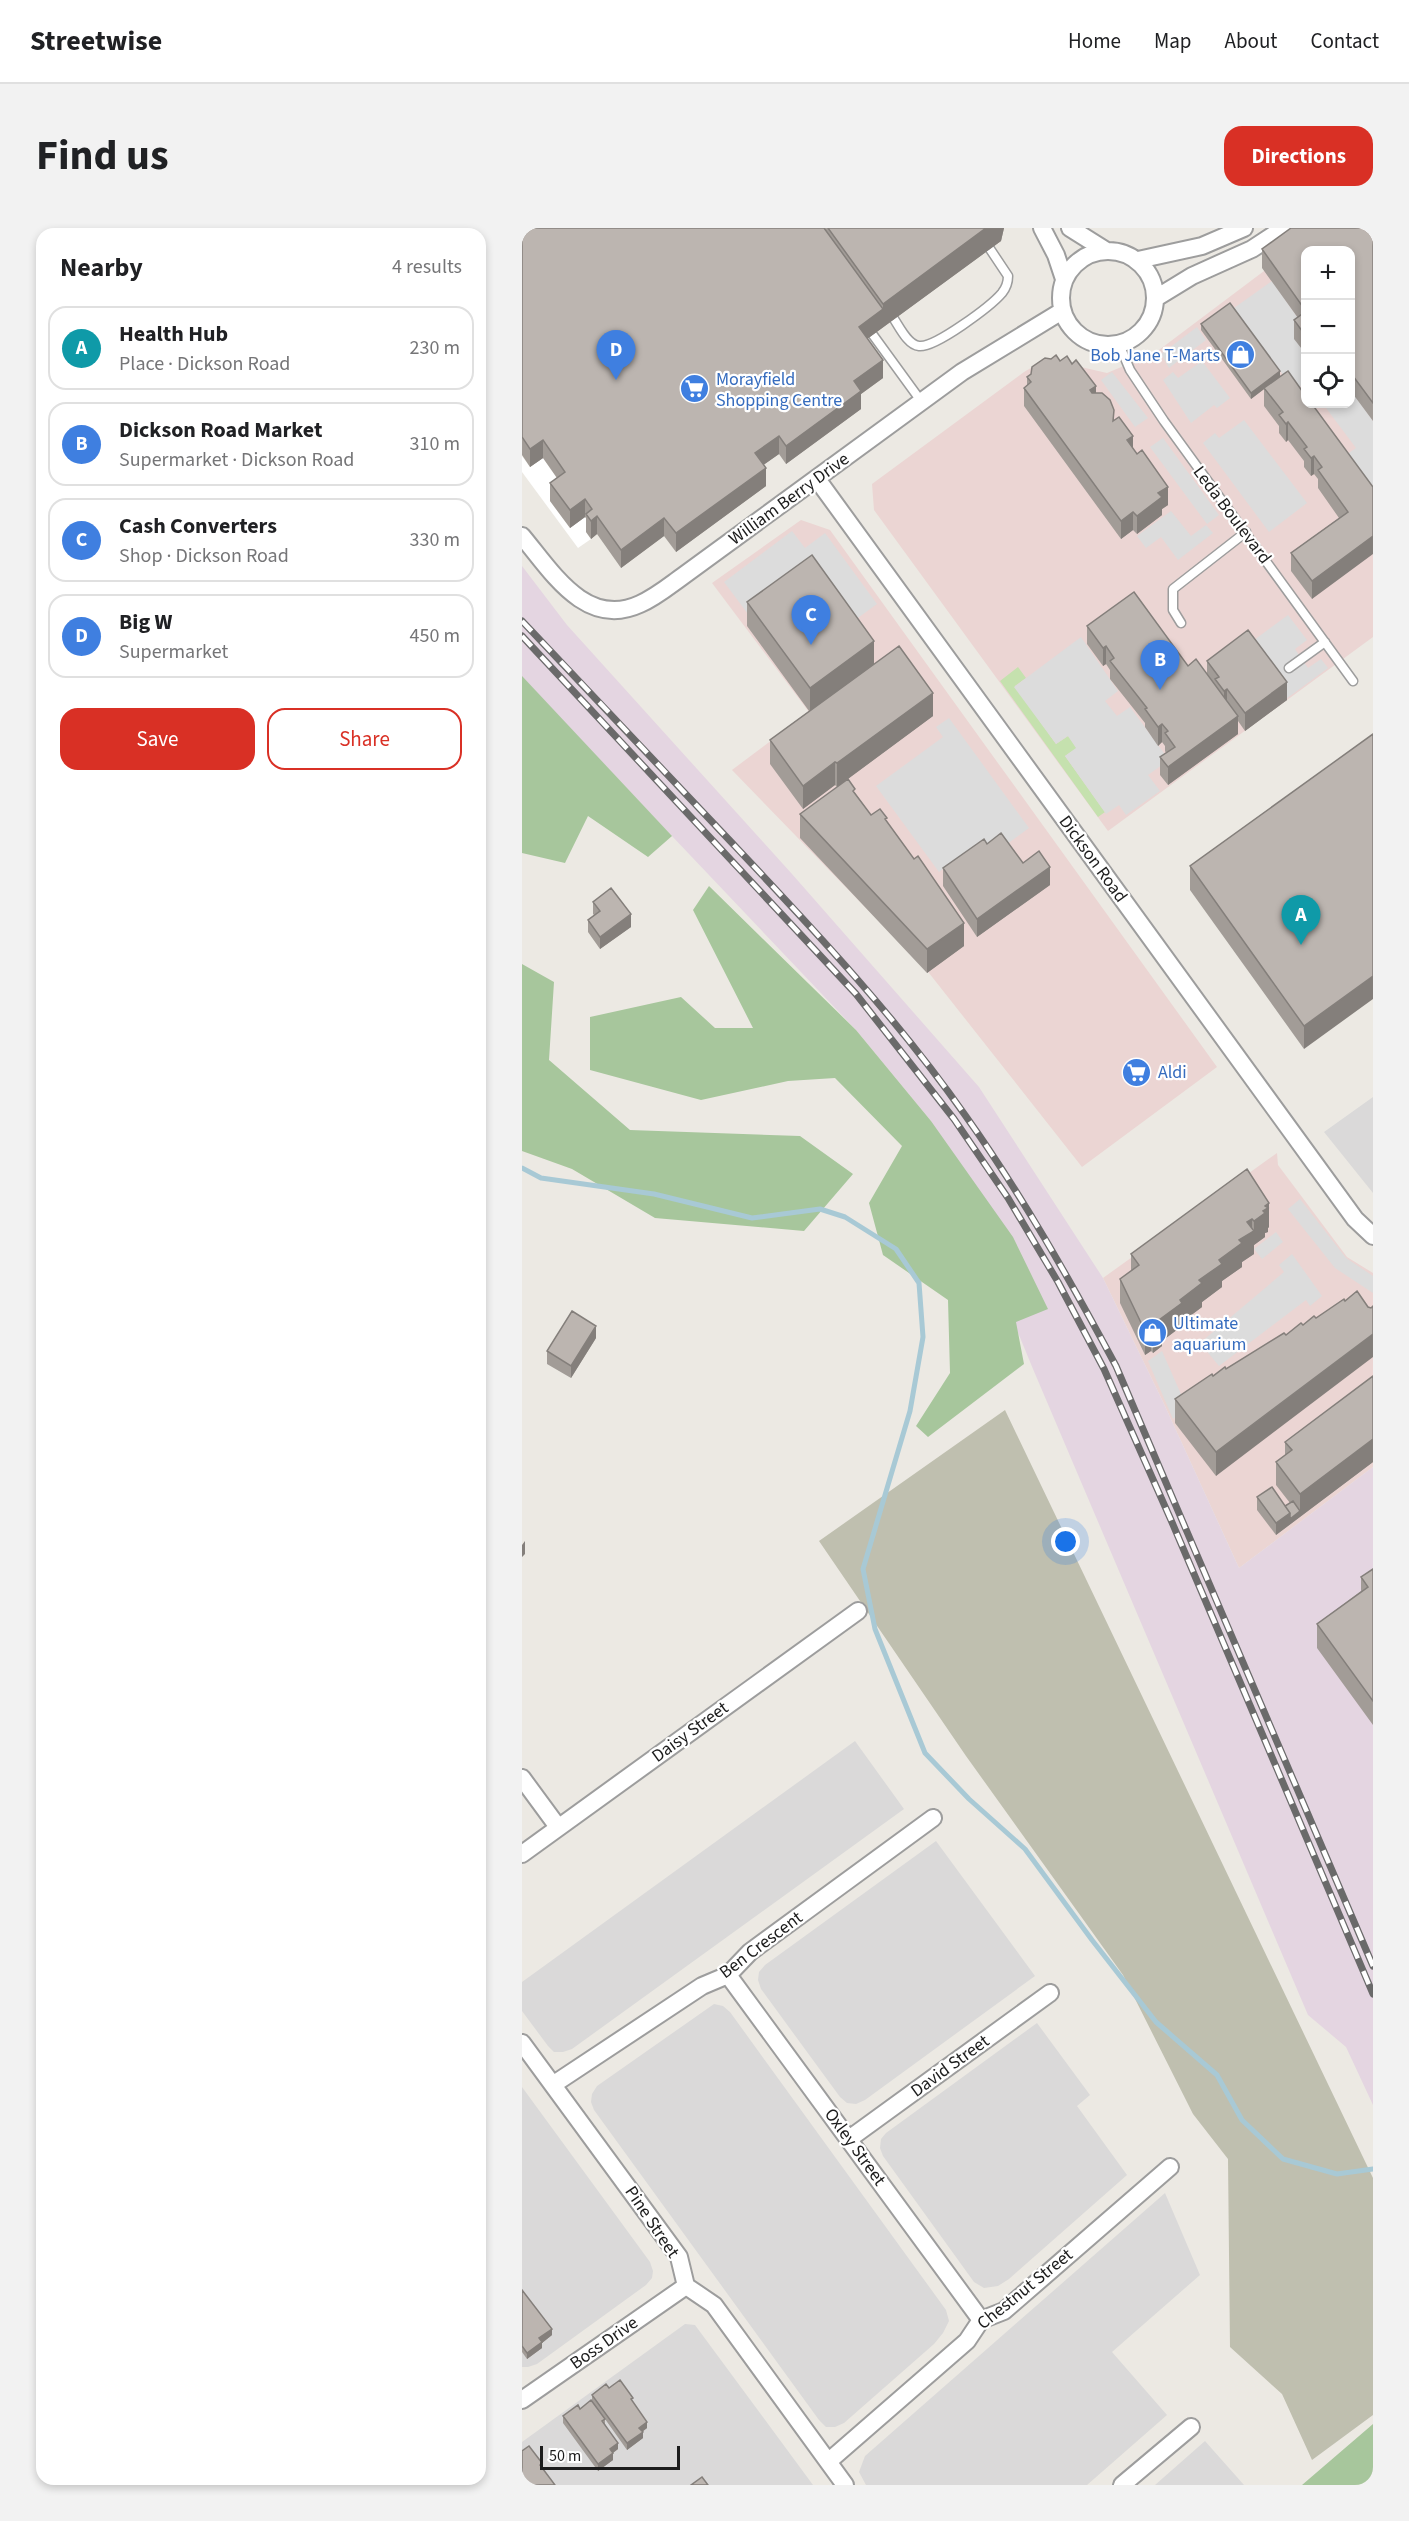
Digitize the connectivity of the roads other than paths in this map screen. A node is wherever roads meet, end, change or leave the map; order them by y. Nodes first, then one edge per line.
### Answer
1 (1042, 228) edge
2 (1070, 228) edge
3 (1244, 228) edge
4 (1284, 228) edge
5 (990, 249) dead end
6 (1105, 250) junction
7 (1138, 260) junction
8 (1064, 279) junction
9 (1156, 298) junction
10 (1062, 311) junction
11 (894, 319) dead end
12 (873, 335) dead end
13 (1119, 344) junction
14 (921, 401) junction
15 (817, 479) junction
16 (1246, 532) junction
17 (522, 536) edge
18 (1181, 624) dead end
19 (1325, 642) junction
20 (1289, 668) dead end
21 (1353, 681) dead end
22 (1373, 1236) edge
23 (858, 1611) dead end
24 (522, 1778) edge
25 (933, 1818) dead end
26 (558, 1827) junction
27 (522, 1854) edge
28 (728, 1975) junction
29 (1050, 1994) dead end
30 (522, 2043) edge
31 (554, 2084) junction
32 (849, 2139) junction
33 (1170, 2167) dead end
34 (686, 2286) junction
35 (981, 2320) junction
36 (522, 2400) edge
37 (1191, 2427) dead end
38 (829, 2461) junction
39 (845, 2485) edge
40 (1122, 2485) edge

1 - 8 street
2 - 6 street
3 - 7 street
4 - 9 street
5 - 11 lane
6 - 7 street
6 - 8 street
7 - 9 street
8 - 10 street
9 - 13 street
10 - 13 street
10 - 14 street, William Berry Drive
12 - 14 lane
13 - 16 lane, Leda Boulevard
14 - 15 street, William Berry Drive
15 - 17 street, William Berry Drive
15 - 22 street, Dickson Road
16 - 18 lane
16 - 19 lane, Leda Boulevard
19 - 20 lane
19 - 21 lane, Leda Boulevard
23 - 26 street, Daisy Street
24 - 26 street
25 - 28 street, Ben Crescent
26 - 27 street, Daisy Street
28 - 31 street, Ben Crescent
28 - 32 street, Oxley Street
29 - 32 street, David Street
30 - 31 street, Pine Street
31 - 34 street, Pine Street
32 - 35 street, Oxley Street
33 - 35 street, Chestnut Street
34 - 36 street, Boss Drive
34 - 38 street
35 - 38 street, Chestnut Street
37 - 40 street
38 - 39 street

